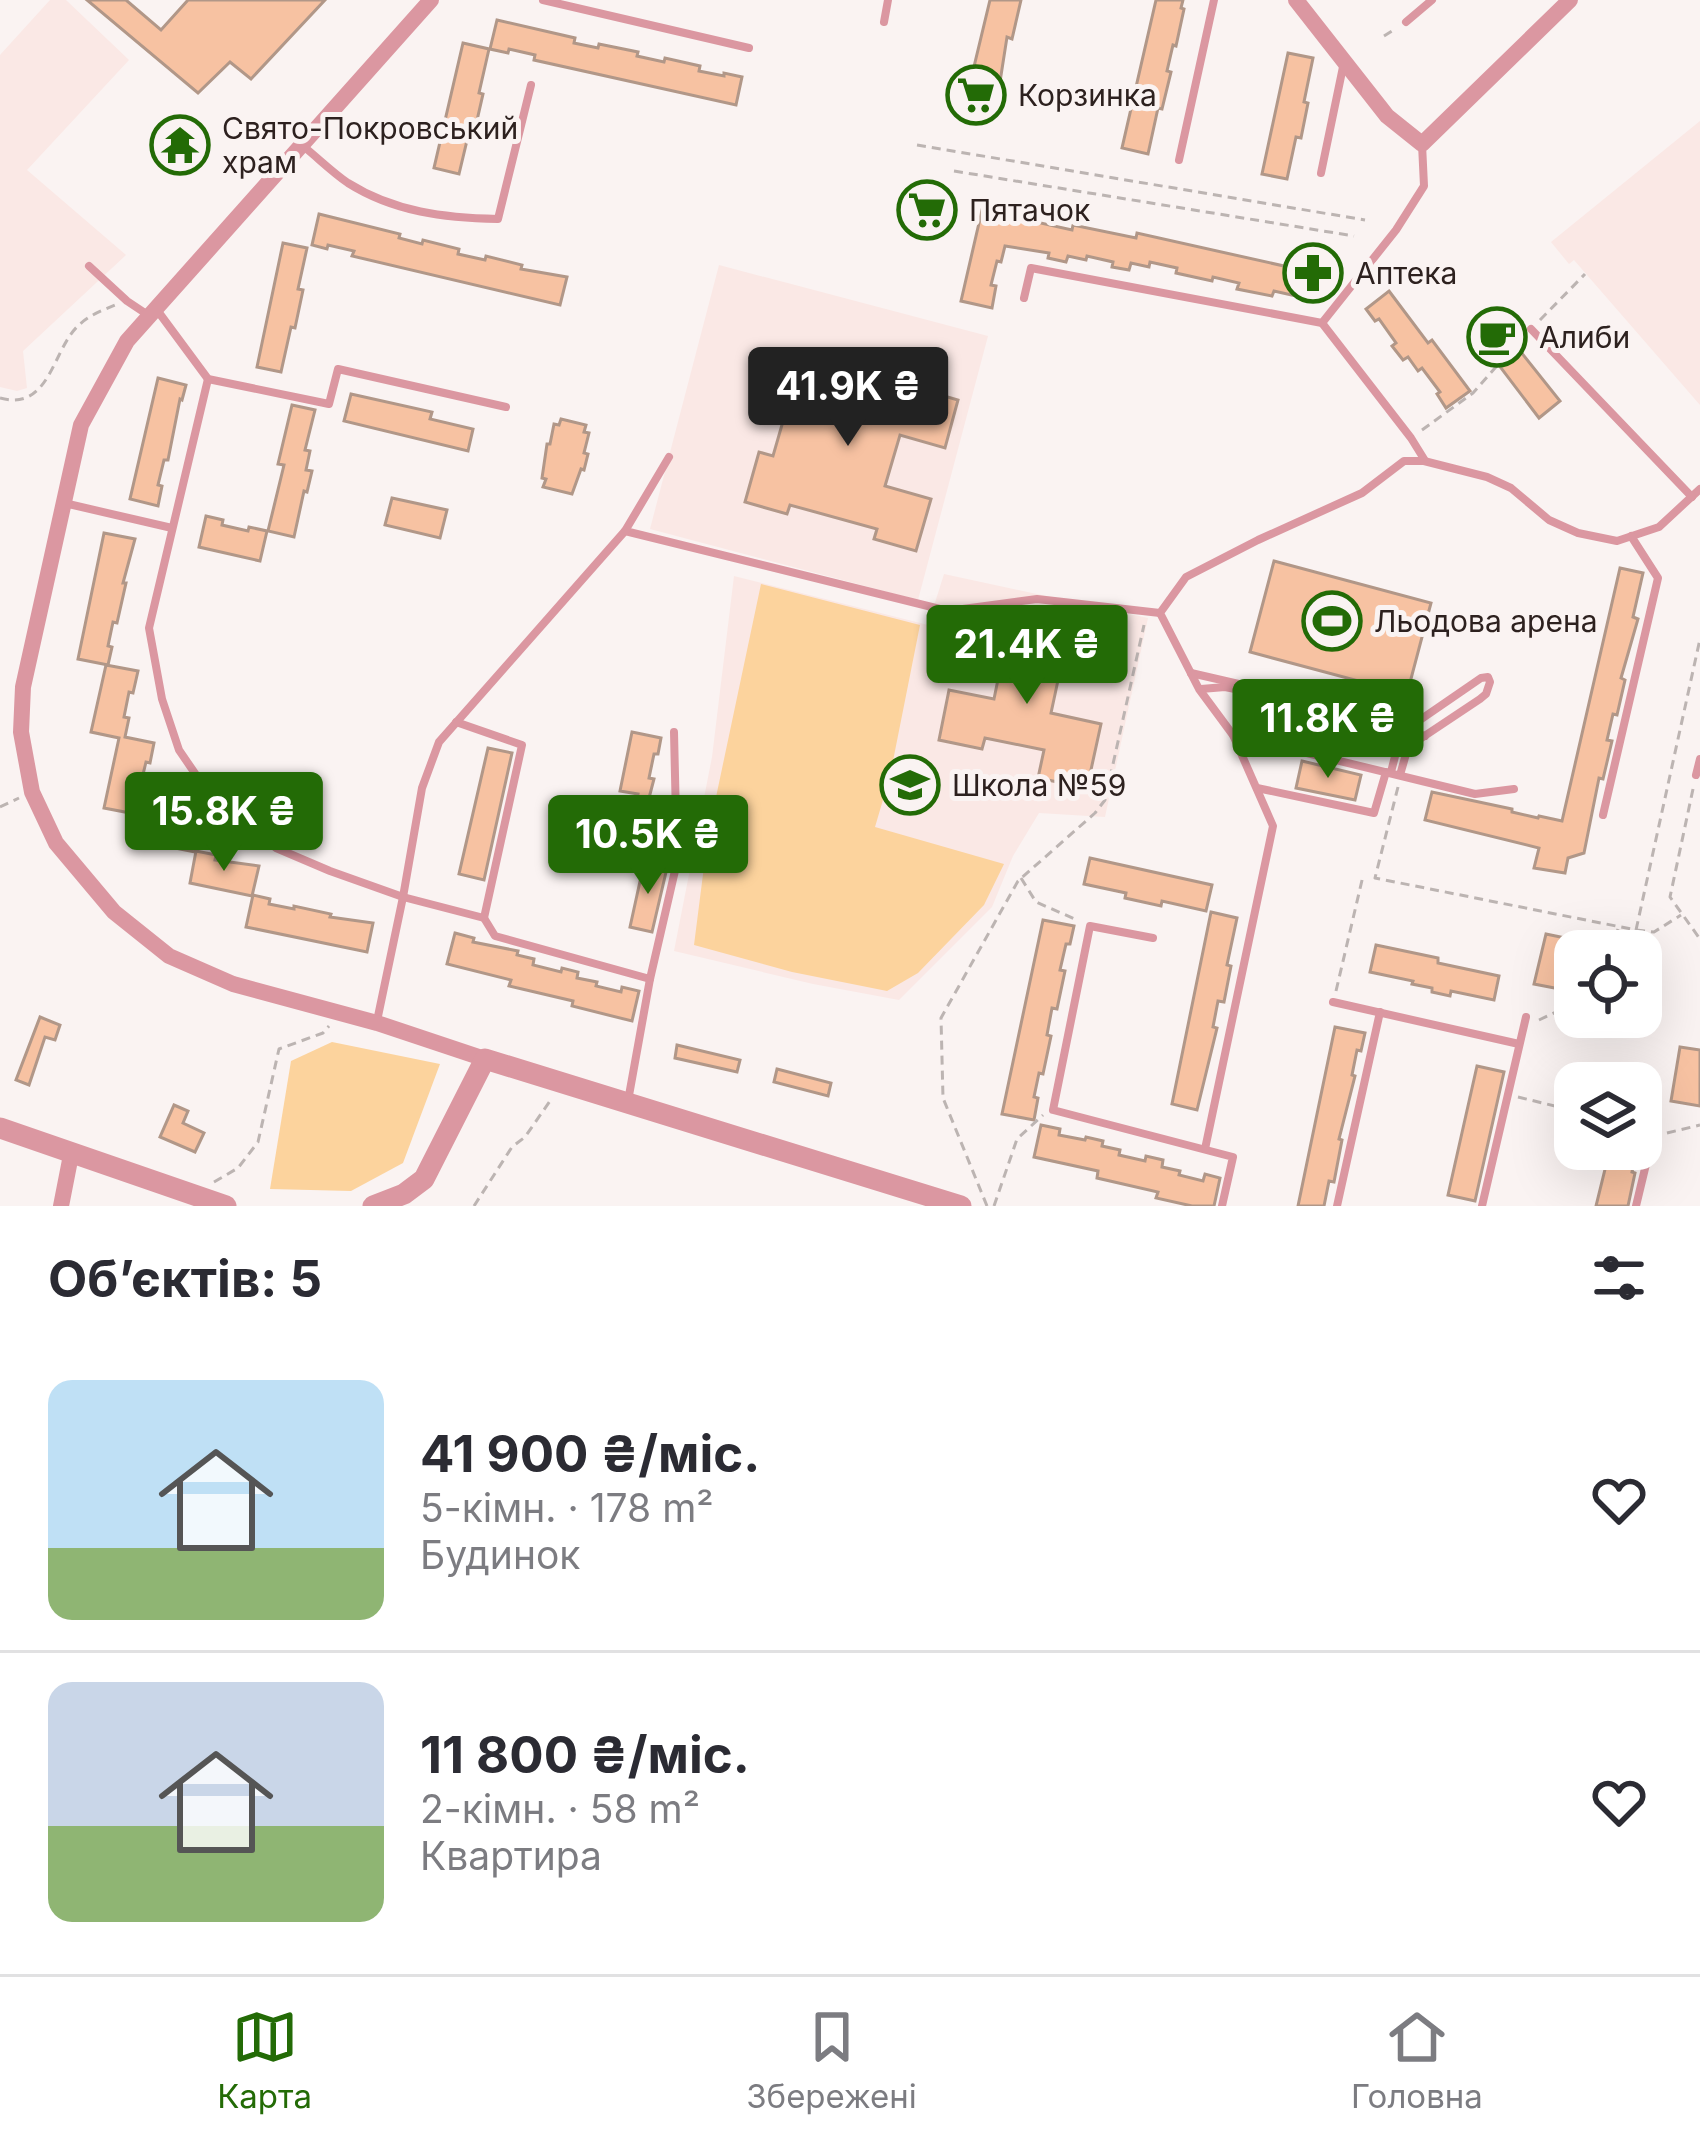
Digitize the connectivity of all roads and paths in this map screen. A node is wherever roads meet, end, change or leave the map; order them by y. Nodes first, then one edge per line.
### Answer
1 (431, 0) edge
2 (543, 0) edge
3 (888, 0) edge
4 (1214, 0) edge
5 (1296, 0) edge
6 (1432, 0) edge
7 (1570, 0) edge
8 (884, 22) dead end
9 (1406, 22) dead end
10 (749, 48) dead end
11 (1344, 61) junction
12 (531, 86) dead end
13 (1422, 144) junction
14 (302, 145) junction
15 (917, 145) dead end
16 (1179, 160) dead end
17 (954, 171) dead end
18 (1321, 172) dead end
19 (1365, 220) dead end
20 (1354, 236) dead end
21 (88, 266) dead end
22 (1585, 274) dead end
23 (1024, 298) dead end
24 (128, 301) junction
25 (153, 312) junction
26 (1322, 323) junction
27 (1531, 329) junction
28 (208, 379) junction
29 (0, 398) edge
30 (506, 407) dead end
31 (1411, 438) junction
32 (669, 457) dead end
33 (1424, 460) junction
34 (1700, 489) edge
35 (1692, 496) junction
36 (64, 503) junction
37 (172, 528) junction
38 (625, 531) junction
39 (1631, 536) junction
40 (1160, 613) junction
41 (1700, 639) edge
42 (1191, 673) junction
43 (1199, 689) junction
44 (456, 722) junction
45 (1414, 724) junction
46 (674, 731) dead end
47 (1405, 731) junction
48 (1233, 735) junction
49 (1425, 736) junction
50 (1700, 759) edge
51 (1392, 773) junction
52 (1696, 775) joint
53 (1256, 787) junction
54 (1514, 789) dead end
55 (1603, 815) dead end
56 (1363, 876) dead end
57 (1021, 878) junction
58 (403, 897) junction
59 (1683, 914) junction
60 (484, 918) junction
61 (1090, 926) junction
62 (1619, 927) junction
63 (1618, 930) edge
64 (1636, 930) joint
65 (1657, 930) edge
66 (1153, 938) dead end
67 (1700, 939) edge
68 (650, 979) junction
69 (1334, 1002) joint
70 (1554, 1011) edge
71 (1380, 1012) junction
72 (339, 1014) junction
73 (1524, 1022) joint
74 (377, 1023) junction
75 (1519, 1044) junction
76 (485, 1059) junction
77 (1511, 1081) junction
78 (572, 1085) junction
79 (628, 1103) junction
80 (1055, 1103) junction
81 (1554, 1106) edge
82 (1700, 1125) edge
83 (0, 1128) edge
84 (1662, 1134) edge
85 (1204, 1149) junction
86 (71, 1155) junction
87 (1645, 1170) edge
88 (184, 1193) junction
89 (61, 1206) edge
90 (226, 1206) edge
91 (373, 1206) edge
92 (474, 1206) edge
93 (961, 1206) edge
94 (991, 1206) edge
95 (1222, 1206) edge
96 (1337, 1206) edge
97 (1482, 1206) edge
98 (1636, 1206) edge

1 - 14 street
2 - 10 lane
3 - 8 lane
4 - 16 lane
5 - 11 street
6 - 9 lane
7 - 13 street
11 - 13 street
11 - 18 lane
12 - 14 lane
13 - 26 lane
14 - 25 street
15 - 19 path
17 - 20 path
21 - 24 lane
22 - 27 path
23 - 26 lane
24 - 25 lane
24 - 29 path
25 - 28 lane
25 - 36 street
26 - 31 lane
27 - 31 path
27 - 35 lane
28 - 30 lane
28 - 37 lane
31 - 33 lane
32 - 38 lane
33 - 39 lane
33 - 40 lane
34 - 35 lane
35 - 39 lane
36 - 37 lane
36 - 72 street
37 - 58 lane
38 - 40 lane
38 - 44 lane
39 - 55 lane
40 - 42 lane
40 - 57 path
41 - 64 path
42 - 43 lane
42 - 45 lane
43 - 47 lane
43 - 48 lane
44 - 58 lane
44 - 60 lane
45 - 47 lane
45 - 49 lane
46 - 68 lane
47 - 49 lane
47 - 51 lane
48 - 51 lane
48 - 53 lane
49 - 51 lane
50 - 52 lane
51 - 53 lane
51 - 54 lane
51 - 62 path
52 - 59 path
53 - 85 lane
56 - 69 path
57 - 61 path
57 - 94 path
58 - 60 lane
58 - 74 lane
59 - 65 path
59 - 67 path
60 - 68 lane
61 - 66 lane
61 - 80 lane
62 - 63 path
62 - 64 path
68 - 79 lane
69 - 71 lane
70 - 73 path
71 - 75 lane
71 - 96 lane
72 - 74 street
72 - 88 path
73 - 75 lane
74 - 76 street
75 - 77 lane
76 - 78 street
76 - 91 street
77 - 81 path
77 - 97 lane
78 - 79 street
78 - 92 path
79 - 93 street
80 - 85 lane
80 - 94 path
82 - 84 path
83 - 86 street
85 - 95 lane
86 - 88 street
86 - 89 street
87 - 98 lane
88 - 90 street

